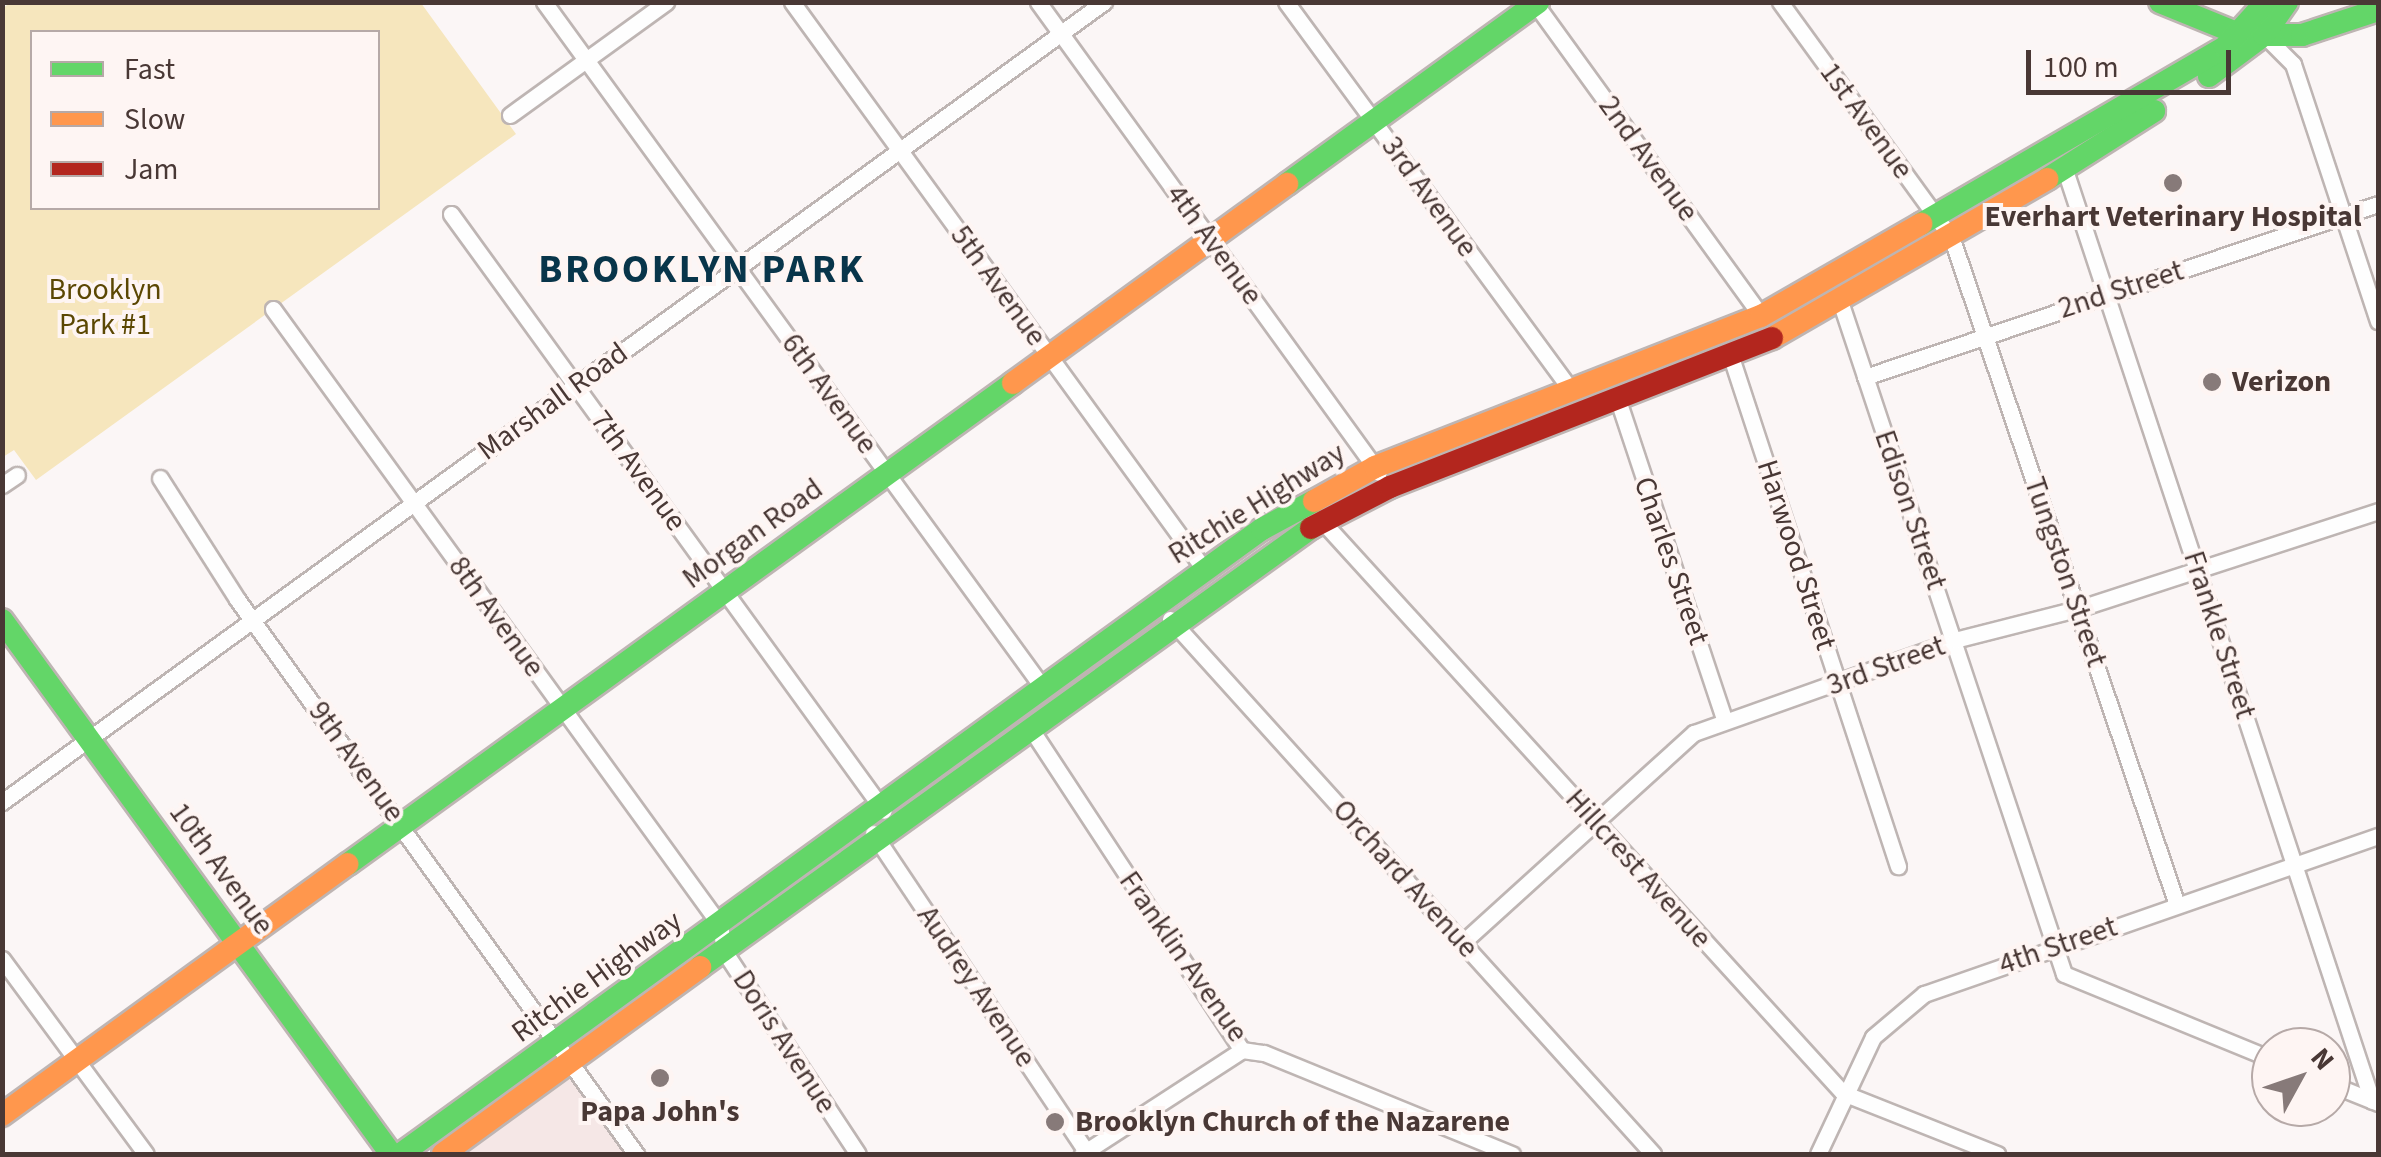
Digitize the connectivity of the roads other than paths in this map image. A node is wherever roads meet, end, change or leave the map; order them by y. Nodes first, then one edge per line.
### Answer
1 (544, 2) edge
2 (666, 2) edge
3 (792, 2) edge
4 (1038, 2) edge
5 (1104, 2) edge
6 (1286, 2) edge
7 (1780, 2) edge
8 (2160, 2) edge
9 (2266, 2) edge
10 (2287, 2) edge
11 (1536, 3) edge
12 (2378, 10) edge
13 (1061, 34) junction
14 (2239, 34) junction
15 (2264, 35) junction
16 (586, 60) junction
17 (510, 115) dead end
18 (1373, 121) junction
19 (900, 150) junction
20 (2065, 170) junction
21 (2378, 204) edge
22 (451, 214) dead end
23 (2344, 216) junction
24 (1938, 219) junction
25 (1952, 239) junction
26 (1210, 240) junction
27 (738, 268) junction
28 (2106, 295) junction
29 (1840, 301) junction
30 (273, 309) dead end
31 (1762, 316) junction
32 (2378, 321) edge
33 (1985, 336) junction
34 (1049, 356) junction
35 (1731, 358) junction
36 (1864, 377) junction
37 (576, 386) junction
38 (1572, 392) junction
39 (1618, 400) junction
40 (1375, 467) junction
41 (887, 474) junction
42 (17, 475) dead end
43 (160, 478) dead end
44 (2, 485) edge
45 (1390, 487) junction
46 (414, 503) junction
47 (2378, 511) edge
48 (1322, 521) junction
49 (1204, 569) junction
50 (2198, 572) junction
51 (725, 592) junction
52 (1157, 603) junction
53 (2077, 609) junction
54 (254, 619) junction
55 (2, 620) edge
56 (1172, 621) junction
57 (1955, 640) junction
58 (1838, 684) junction
59 (1043, 688) junction
60 (563, 709) junction
61 (1725, 721) junction
62 (1030, 726) junction
63 (89, 739) junction
64 (2, 802) edge
65 (872, 813) junction
66 (1596, 822) junction
67 (402, 825) junction
68 (886, 832) junction
69 (2378, 836) edge
70 (2294, 864) junction
71 (1898, 866) dead end
72 (2177, 905) junction
73 (720, 925) junction
74 (1462, 943) junction
75 (238, 944) junction
76 (2054, 946) junction
77 (724, 951) junction
78 (2, 958) edge
79 (558, 1042) junction
80 (1242, 1050) junction
81 (2251, 1051) edge
82 (77, 1060) junction
83 (573, 1061) junction
84 (2351, 1092) edge
85 (1842, 1093) junction
86 (2375, 1102) edge
87 (2, 1115) edge
88 (146, 1154) edge
89 (391, 1154) edge
90 (402, 1154) edge
91 (443, 1154) edge
92 (636, 1154) edge
93 (858, 1154) edge
94 (1085, 1154) edge
95 (1512, 1154) edge
96 (1653, 1154) edge
97 (1818, 1154) edge
98 (1997, 1154) edge

1 - 16 street, 6th Avenue
2 - 16 street
3 - 19 street, 5th Avenue
4 - 13 street, 4th Avenue
5 - 13 street, Marshall Road
6 - 18 street, 3rd Avenue
7 - 24 street, 1st Avenue
8 - 14 main road
9 - 14 main road, Ritchie Highway
10 - 15 main road
11 - 18 main road, Morgan Road
11 - 31 street, 2nd Avenue
12 - 15 main road
13 - 19 street, Marshall Road
13 - 26 street, 4th Avenue
14 - 15 main road
14 - 24 main road, Ritchie Highway
15 - 20 main road, Ritchie Highway
15 - 23 street
16 - 17 street
16 - 27 street, 6th Avenue
18 - 26 main road, Morgan Road
18 - 38 street, 3rd Avenue
19 - 27 street, Marshall Road
19 - 34 street, 5th Avenue
20 - 25 main road, Ritchie Highway
20 - 28 street, Frankle Street
21 - 23 street, 2nd Street
22 - 37 street, 7th Avenue
23 - 28 street, 2nd Street
23 - 32 street
24 - 25 street, 1st Avenue
24 - 31 main road, Ritchie Highway
25 - 29 main road, Ritchie Highway
25 - 33 street, Tungston Street
26 - 34 main road, Morgan Road
26 - 40 street, 4th Avenue
27 - 37 street, Marshall Road
27 - 41 street, 6th Avenue
28 - 33 street, 2nd Street
28 - 50 street, Frankle Street
29 - 35 main road, Ritchie Highway
29 - 36 street, Edison Street
30 - 46 street, 8th Avenue
31 - 38 main road, Ritchie Highway
33 - 36 street, 2nd Street
33 - 53 street, Tungston Street
34 - 41 main road, Morgan Road
34 - 49 street, 5th Avenue
35 - 39 main road, Ritchie Highway
35 - 58 street, Harwood Street
36 - 57 street, Edison Street
37 - 46 street, Marshall Road
37 - 51 street, 7th Avenue
38 - 40 main road, Ritchie Highway
39 - 45 main road, Ritchie Highway
39 - 61 street, Charles Street
40 - 45 street, 4th Avenue
40 - 49 main road, Ritchie Highway
41 - 51 main road, Morgan Road
41 - 59 street, 6th Avenue
42 - 44 street
43 - 54 street, 9th Avenue
45 - 48 main road, Ritchie Highway
46 - 54 street, Marshall Road
46 - 60 street, 8th Avenue
47 - 50 street, 3rd Street
48 - 56 main road, Ritchie Highway
48 - 66 street, Hillcrest Avenue
49 - 52 main road, Ritchie Highway
50 - 53 street, 3rd Street
50 - 70 street, Frankle Street
51 - 60 main road, Morgan Road
51 - 65 street, 7th Avenue
52 - 56 street, Orchard Avenue
52 - 59 main road, Ritchie Highway
53 - 57 street, 3rd Street
53 - 72 street, Tungston Street
54 - 63 street, Marshall Road
54 - 67 street, 9th Avenue
55 - 63 main road, 10th Avenue
56 - 62 main road, Ritchie Highway
56 - 74 street, Orchard Avenue
57 - 58 street, 3rd Street
57 - 76 street, Edison Street
58 - 61 street, 3rd Street
58 - 71 street, Harwood Street
59 - 65 main road, Ritchie Highway
60 - 67 main road, Morgan Road
60 - 73 street, 8th Avenue
61 - 66 street, 3rd Street
62 - 68 main road, Ritchie Highway
62 - 80 street, Franklin Avenue
63 - 64 street, Marshall Road
63 - 75 main road, 10th Avenue
65 - 68 street, Audrey Avenue
65 - 73 main road, Ritchie Highway
66 - 74 street, 3rd Street
66 - 85 street, Hillcrest Avenue
67 - 75 main road, Morgan Road
67 - 79 street, 9th Avenue
68 - 77 main road, Ritchie Highway
68 - 94 street, Audrey Avenue
69 - 70 street, 4th Street
70 - 72 street, 4th Street
70 - 86 street, Frankle Street
72 - 76 street, 4th Street
73 - 77 street, Doris Avenue
73 - 79 main road, Ritchie Highway
74 - 96 street, Orchard Avenue
75 - 82 main road, Morgan Road
75 - 89 main road, 10th Avenue
76 - 81 street
76 - 85 street, 4th Street
77 - 83 main road, Ritchie Highway
77 - 93 street, Doris Avenue
78 - 82 street
79 - 83 street, 9th Avenue
79 - 90 main road, Ritchie Highway
80 - 94 street
80 - 95 street, Franklin Avenue
82 - 87 main road, Morgan Road
82 - 88 street
83 - 91 main road, Ritchie Highway
83 - 92 street, 9th Avenue
84 - 86 street
85 - 97 street, 4th Street
85 - 98 street, Hillcrest Avenue

